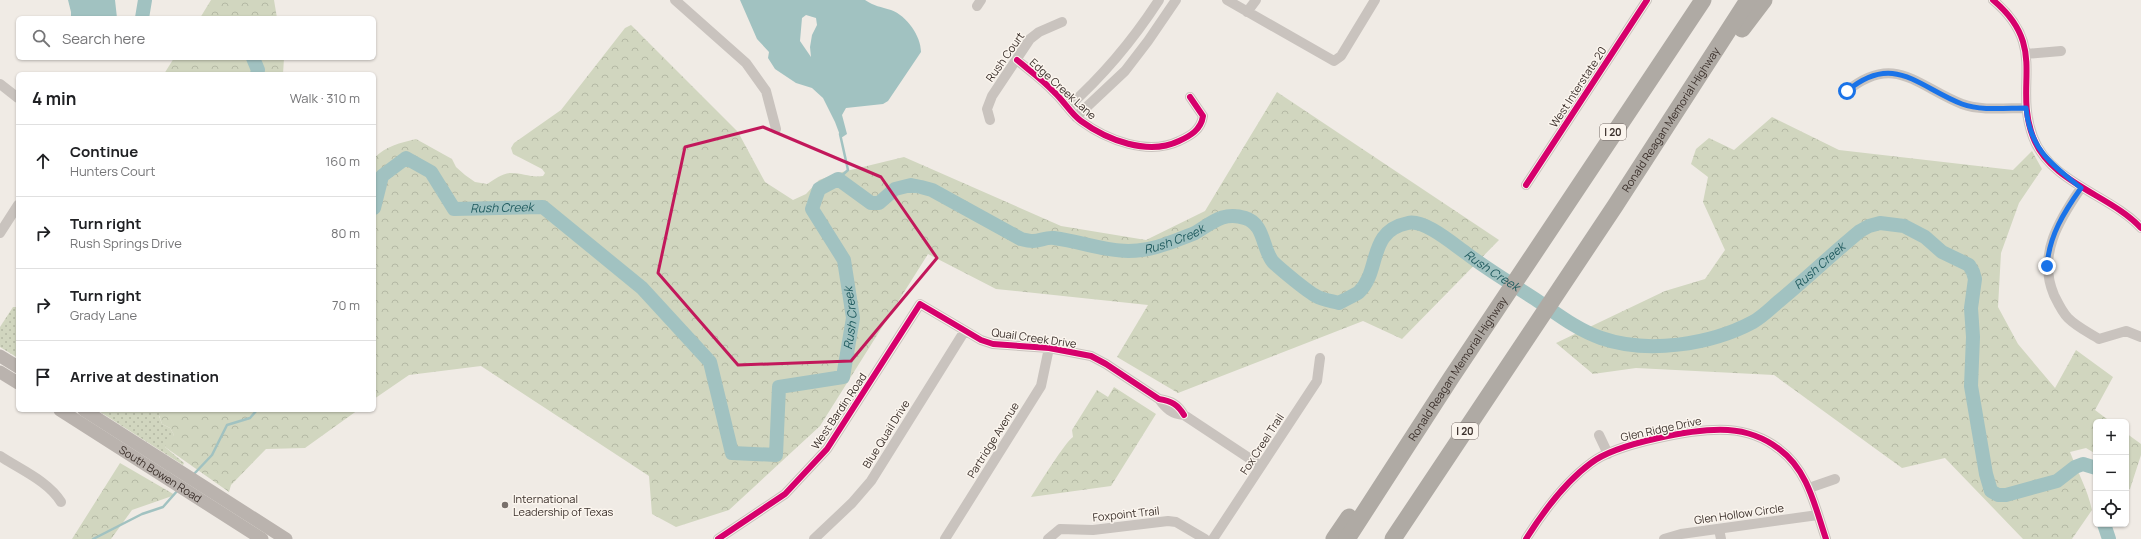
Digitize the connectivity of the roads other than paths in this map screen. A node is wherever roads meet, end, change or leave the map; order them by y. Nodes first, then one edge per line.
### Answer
1 (675, 0) edge
2 (1159, 0) edge
3 (1176, 0) edge
4 (1227, 0) edge
5 (1256, 0) edge
6 (1375, 0) edge
7 (1647, 0) edge
8 (1689, 0) edge
9 (1703, 0) edge
10 (1748, 0) edge
11 (1764, 0) edge
12 (1992, 0) edge
13 (1247, 12) junction
14 (1062, 22) dead end
15 (2060, 51) dead end
16 (2026, 54) junction
17 (1017, 60) junction
18 (0, 84) edge
19 (1847, 91) dead end
20 (16, 96) edge
21 (1190, 98) dead end
22 (1068, 107) junction
23 (2026, 108) junction
24 (1076, 117) junction
25 (990, 120) dead end
26 (1618, 124) junction
27 (776, 129) dead end
28 (1526, 185) dead end
29 (2081, 188) junction
30 (1615, 206) junction
31 (16, 207) edge
32 (4, 216) edge
33 (2141, 228) edge
34 (0, 233) edge
35 (920, 304) joint
36 (964, 332) junction
37 (2141, 337) edge
38 (1049, 348) junction
39 (0, 356) edge
40 (1320, 358) dead end
41 (16, 366) edge
42 (1506, 370) junction
43 (0, 372) edge
44 (1451, 378) junction
45 (16, 382) edge
46 (64, 412) edge
47 (87, 412) edge
48 (1599, 435) dead end
49 (1608, 454) junction
50 (0, 456) edge
51 (1262, 466) junction
52 (163, 467) junction
53 (1835, 479) dead end
54 (1809, 488) junction
55 (61, 502) dead end
56 (1818, 516) junction
57 (1719, 528) junction
58 (279, 537) edge
59 (262, 539) edge
60 (718, 539) edge
61 (814, 539) edge
62 (945, 539) edge
63 (1048, 539) edge
64 (1205, 539) edge
65 (1213, 539) edge
66 (1334, 539) edge
67 (1347, 539) edge
68 (1393, 539) edge
69 (1406, 539) edge
70 (1526, 539) edge
71 (1664, 539) edge
72 (1721, 539) edge
73 (1826, 539) edge

1 - 27 street
2 - 22 street
3 - 24 street
4 - 13 street
5 - 13 street
6 - 13 street
7 - 28 street, West Interstate 20
8 - 26 highway
9 - 26 highway, Ronald Reagan Memorial Highway / I 20
10 - 30 highway, Ronald Reagan Memorial Highway / I 20
11 - 30 highway
12 - 16 street
14 - 17 street, Rush Court
15 - 16 street
16 - 23 street
17 - 22 street, Edge Creek Lane
17 - 25 street, Rush Court
18 - 20 street
19 - 23 street
21 - 24 street, Edge Creek Lane
22 - 24 street, Edge Creek Lane
23 - 29 street
26 - 44 highway, Ronald Reagan Memorial Highway / I 20
29 - 33 street
29 - 37 street
30 - 42 highway, Ronald Reagan Memorial Highway / I 20
31 - 32 street
32 - 34 street
35 - 36 street, Quail Creek Drive
35 - 60 street, West Bardin Road
36 - 38 street, Quail Creek Drive
36 - 61 street, Blue Quail Drive
38 - 51 street, Quail Creek Drive
38 - 62 street, Partridge Avenue
39 - 41 main road
40 - 51 street, Fox Creel Trail
42 - 68 highway, Ronald Reagan Memorial Highway / I 20
42 - 69 highway
43 - 45 main road
44 - 66 highway
44 - 67 highway, Ronald Reagan Memorial Highway / I 20
46 - 52 main road, South Bowen Road
47 - 52 main road, South Bowen Road
48 - 49 street
49 - 54 street, Glen Ridge Drive
49 - 70 street, Glen Ridge Drive
50 - 55 street
51 - 65 street, Fox Creel Trail
52 - 58 main road, South Bowen Road
52 - 59 main road, South Bowen Road
53 - 54 street
54 - 56 street, Glen Ridge Drive
56 - 57 street, Glen Hollow Circle
56 - 73 street, Glen Ridge Drive
57 - 71 street, Glen Hollow Circle
57 - 72 street
63 - 64 street, Foxpoint Trail

